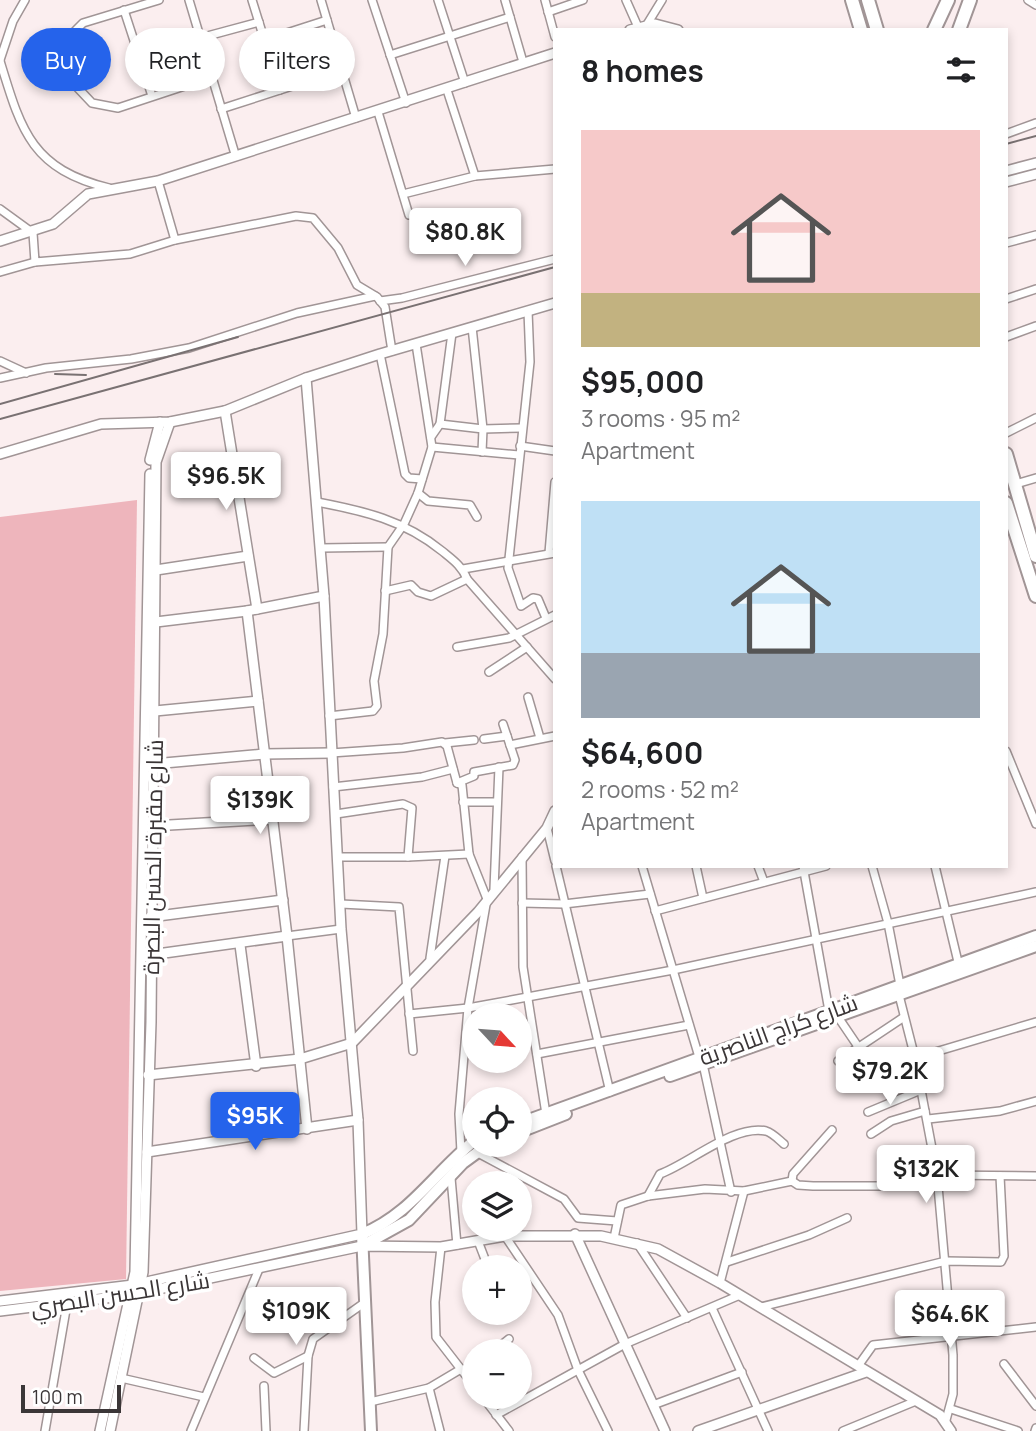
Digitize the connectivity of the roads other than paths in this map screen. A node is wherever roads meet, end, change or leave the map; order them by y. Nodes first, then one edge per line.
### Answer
1 (25, 0) edge
2 (159, 0) edge
3 (189, 0) edge
4 (252, 0) edge
5 (321, 0) edge
6 (372, 0) edge
7 (438, 0) edge
8 (505, 0) edge
9 (545, 0) edge
10 (583, 0) edge
11 (626, 0) edge
12 (662, 0) edge
13 (948, 0) edge
14 (970, 0) edge
15 (1028, 0) edge
16 (869, 4) edge
17 (1036, 5) edge
18 (854, 6) edge
19 (124, 10) junction
20 (548, 12) junction
21 (510, 17) junction
22 (327, 20) junction
23 (259, 22) junction
24 (197, 28) edge
25 (261, 28) edge
26 (302, 28) edge
27 (329, 28) edge
28 (638, 28) edge
29 (672, 28) edge
30 (860, 28) edge
31 (876, 28) edge
32 (935, 28) edge
33 (960, 28) edge
34 (553, 30) edge
35 (225, 31) edge
36 (450, 36) junction
37 (553, 54) edge
38 (390, 55) junction
39 (0, 60) edge
40 (523, 62) junction
41 (465, 83) junction
42 (447, 90) junction
43 (168, 91) edge
44 (216, 91) edge
45 (278, 91) edge
46 (348, 91) edge
47 (152, 96) junction
48 (406, 103) junction
49 (221, 109) junction
50 (378, 112) junction
51 (356, 118) junction
52 (1036, 123) edge
53 (1008, 133) edge
54 (235, 154) junction
55 (1036, 163) edge
56 (553, 169) edge
57 (1008, 171) edge
58 (1036, 174) edge
59 (475, 176) junction
60 (158, 181) junction
61 (1008, 181) edge
62 (109, 188) junction
63 (403, 194) junction
64 (0, 209) edge
65 (409, 215) dead end
66 (33, 233) junction
67 (1036, 235) edge
68 (175, 240) junction
69 (0, 241) edge
70 (1008, 242) edge
71 (553, 260) edge
72 (35, 262) junction
73 (0, 272) edge
74 (1036, 289) edge
75 (378, 298) junction
76 (1008, 298) edge
77 (553, 304) edge
78 (528, 311) junction
79 (1036, 326) edge
80 (472, 327) junction
81 (452, 333) junction
82 (1008, 336) edge
83 (416, 344) junction
84 (392, 351) junction
85 (380, 354) junction
86 (0, 361) edge
87 (26, 373) junction
88 (0, 378) edge
89 (306, 378) junction
90 (225, 411) junction
91 (1036, 418) edge
92 (165, 422) junction
93 (440, 424) junction
94 (522, 428) junction
95 (483, 429) junction
96 (1008, 432) edge
97 (431, 437) junction
98 (520, 446) junction
99 (432, 447) junction
100 (553, 451) edge
101 (482, 452) junction
102 (0, 454) edge
103 (519, 455) junction
104 (1008, 460) edge
105 (1036, 478) edge
106 (422, 479) junction
107 (1016, 484) junction
108 (418, 493) junction
109 (317, 502) junction
110 (1021, 502) junction
111 (1008, 504) edge
112 (1008, 507) edge
113 (477, 517) dead end
114 (404, 524) junction
115 (552, 525) edge
116 (1033, 533) edge
117 (388, 547) junction
118 (321, 548) junction
119 (552, 553) edge
120 (248, 556) junction
121 (1036, 556) edge
122 (512, 559) junction
123 (463, 569) junction
124 (156, 570) junction
125 (467, 579) junction
126 (385, 592) junction
127 (324, 596) junction
128 (1036, 596) edge
129 (252, 610) junction
130 (553, 616) edge
131 (546, 618) junction
132 (156, 622) junction
133 (516, 634) junction
134 (457, 646) dead end
135 (527, 647) junction
136 (489, 672) dead end
137 (553, 677) edge
138 (528, 697) dead end
139 (258, 701) junction
140 (155, 712) junction
141 (329, 716) junction
142 (503, 724) dead end
143 (507, 736) junction
144 (553, 736) edge
145 (540, 738) junction
146 (484, 739) dead end
147 (474, 740) dead end
148 (445, 743) junction
149 (510, 745) junction
150 (331, 753) junction
151 (264, 754) junction
152 (1008, 756) edge
153 (153, 764) junction
154 (499, 767) junction
155 (453, 769) junction
156 (457, 783) junction
157 (333, 787) junction
158 (463, 802) junction
159 (496, 802) junction
160 (336, 814) junction
161 (553, 815) edge
162 (273, 819) junction
163 (1036, 824) edge
164 (152, 827) junction
165 (547, 828) junction
166 (469, 854) junction
167 (553, 855) edge
168 (445, 856) junction
169 (522, 856) junction
170 (338, 857) junction
171 (408, 857) junction
172 (146, 865) junction
173 (556, 868) edge
174 (643, 868) edge
175 (696, 868) edge
176 (759, 868) edge
177 (873, 868) edge
178 (935, 868) edge
179 (804, 869) edge
180 (764, 882) junction
181 (494, 889) junction
182 (1036, 892) edge
183 (650, 894) junction
184 (703, 898) junction
185 (487, 899) junction
186 (283, 900) junction
187 (522, 903) junction
188 (341, 904) junction
189 (565, 904) junction
190 (944, 909) junction
191 (655, 911) junction
192 (150, 917) junction
193 (888, 923) junction
194 (341, 929) junction
195 (288, 936) junction
196 (1036, 936) edge
197 (816, 939) junction
198 (240, 945) junction
199 (1036, 946) edge
200 (150, 955) junction
201 (430, 958) junction
202 (959, 966) junction
203 (673, 970) junction
204 (407, 985) junction
205 (585, 986) junction
206 (899, 990) junction
207 (529, 997) junction
208 (469, 1003) edge
209 (496, 1003) edge
210 (462, 1009) edge
211 (409, 1014) junction
212 (834, 1014) junction
213 (904, 1017) junction
214 (150, 1022) junction
215 (1036, 1022) edge
216 (139, 1023) junction
217 (689, 1025) junction
218 (352, 1043) junction
219 (598, 1043) junction
220 (859, 1048) junction
221 (413, 1051) dead end
222 (537, 1054) junction
223 (915, 1058) junction
224 (300, 1059) junction
225 (701, 1061) junction
226 (838, 1061) dead end
227 (256, 1066) junction
228 (462, 1073) edge
229 (148, 1075) junction
230 (921, 1090) junction
231 (610, 1092) junction
232 (1036, 1101) edge
233 (867, 1112) dead end
234 (546, 1114) junction
235 (927, 1115) junction
236 (532, 1119) edge
237 (358, 1120) junction
238 (532, 1127) edge
239 (307, 1129) junction
240 (832, 1130) dead end
241 (871, 1135) dead end
242 (720, 1140) junction
243 (784, 1144) dead end
244 (147, 1152) junction
245 (461, 1152) joint
246 (467, 1157) edge
247 (492, 1157) edge
248 (937, 1175) junction
249 (1000, 1176) junction
250 (1036, 1176) edge
251 (451, 1178) junction
252 (792, 1181) junction
253 (744, 1191) junction
254 (731, 1192) junction
255 (648, 1196) junction
256 (578, 1218) junction
257 (847, 1218) dead end
258 (617, 1221) junction
259 (362, 1234) junction
260 (575, 1234) junction
261 (532, 1235) edge
262 (614, 1238) junction
263 (478, 1241) joint
264 (508, 1241) edge
265 (637, 1243) junction
266 (457, 1245) junction
267 (362, 1246) junction
268 (442, 1247) junction
269 (483, 1255) edge
270 (946, 1261) junction
271 (727, 1262) junction
272 (259, 1269) junction
273 (720, 1283) junction
274 (136, 1289) junction
275 (740, 1295) junction
276 (0, 1301) edge
277 (365, 1303) junction
278 (67, 1304) junction
279 (761, 1307) junction
280 (712, 1308) junction
281 (0, 1311) edge
282 (687, 1318) junction
283 (1036, 1326) edge
284 (952, 1336) junction
285 (625, 1343) junction
286 (308, 1356) junction
287 (254, 1358) dead end
288 (1004, 1364) dead end
289 (862, 1369) junction
290 (578, 1370) junction
291 (462, 1371) edge
292 (462, 1372) edge
293 (742, 1372) junction
294 (121, 1378) junction
295 (264, 1386) dead end
296 (429, 1388) junction
297 (204, 1397) junction
298 (916, 1401) junction
299 (370, 1402) junction
300 (653, 1405) junction
301 (1036, 1406) edge
302 (492, 1409) edge
303 (759, 1409) junction
304 (951, 1409) junction
305 (496, 1415) junction
306 (946, 1420) junction
307 (45, 1431) edge
308 (100, 1431) edge
309 (110, 1431) edge
310 (191, 1431) edge
311 (265, 1431) edge
312 (304, 1431) edge
313 (371, 1431) edge
314 (440, 1431) edge
315 (509, 1431) edge
316 (608, 1431) edge
317 (665, 1431) edge
318 (698, 1431) edge
319 (768, 1431) edge
320 (843, 1431) edge
321 (951, 1431) edge
322 (1018, 1431) edge

1 - 39 street
2 - 19 street
3 - 24 street
4 - 23 street
5 - 22 street
6 - 38 street
7 - 36 street
8 - 21 street
9 - 20 street
10 - 20 street
11 - 28 street
12 - 28 street
13 - 32 main road
14 - 33 main road
15 - 17 street
16 - 18 main road
16 - 31 main road
18 - 30 main road
19 - 47 street
19 - 47 street
20 - 34 street
21 - 36 street
21 - 40 street
22 - 26 street
22 - 27 street
23 - 25 street
23 - 35 street
28 - 29 street
36 - 38 street
36 - 41 street
37 - 40 street
38 - 48 street
39 - 62 street
40 - 41 street
41 - 42 street
42 - 48 street
42 - 59 street
43 - 47 street
44 - 49 street
45 - 49 street
46 - 51 street
48 - 50 street
49 - 54 street
50 - 51 street
50 - 63 street
51 - 54 street
52 - 53 street
54 - 60 street
55 - 57 street
56 - 59 street
58 - 61 street
59 - 63 street
60 - 62 street
60 - 68 street
62 - 66 street
63 - 65 street
64 - 66 street
66 - 69 street
66 - 72 street
67 - 70 street
68 - 72 street
68 - 75 street
71 - 75 street
72 - 73 street
74 - 76 street
75 - 84 street
75 - 87 street
77 - 78 street
78 - 80 street
78 - 94 street
79 - 82 street
80 - 81 street
80 - 95 street
81 - 83 street
81 - 93 street
83 - 84 street
83 - 97 street
84 - 85 street
85 - 89 street
85 - 106 street
86 - 87 street
87 - 88 street
89 - 90 street
89 - 109 street
90 - 92 street
90 - 120 street
91 - 96 street
92 - 102 street
92 - 124 street, شارع مقبرة الحسن البصرة
92 - 172 street, شارع مقبرة الحسن البصرة
93 - 95 street
93 - 97 street
94 - 95 street
94 - 98 street
95 - 101 street
97 - 99 street
98 - 100 street
98 - 103 street
99 - 101 street
99 - 106 street
101 - 103 street
103 - 122 street
104 - 107 main road
105 - 107 street
106 - 108 street
107 - 110 main road
108 - 113 street
108 - 114 street
109 - 114 street
109 - 118 street
110 - 111 main road
110 - 116 main road
112 - 128 main road
114 - 117 street
114 - 123 street
115 - 119 street
116 - 121 main road
117 - 118 street
117 - 126 street
118 - 127 street
119 - 122 street
120 - 124 street
120 - 129 street
122 - 123 street
122 - 131 street
123 - 125 street
124 - 132 street, شارع مقبرة الحسن البصرة
125 - 126 street
125 - 133 street
126 - 141 street
127 - 129 street
127 - 141 street
129 - 132 street
129 - 139 street
130 - 131 street
131 - 133 street
132 - 140 street, شارع مقبرة الحسن البصرة
133 - 134 street
133 - 135 street
135 - 136 street
135 - 137 street
138 - 145 street
139 - 140 street
139 - 151 street
140 - 153 street, شارع مقبرة الحسن البصرة
141 - 150 street
142 - 143 street
143 - 146 street
143 - 149 street
144 - 145 street
145 - 149 street
147 - 148 street
148 - 150 street
148 - 155 street
149 - 154 street
150 - 151 street
150 - 157 street
151 - 153 street
151 - 162 street
152 - 163 street
153 - 164 street, شارع مقبرة الحسن البصرة
154 - 156 street
154 - 159 street
155 - 156 street
155 - 157 street
156 - 158 street
157 - 160 street
158 - 159 street
158 - 166 street
159 - 181 street
160 - 170 street
160 - 171 street
161 - 165 street
162 - 164 street
162 - 186 street
164 - 172 street, شارع مقبرة الحسن البصرة
165 - 167 street
165 - 169 street
166 - 168 street
166 - 185 street
168 - 171 street
168 - 201 street
169 - 181 street
169 - 187 street
170 - 171 street
170 - 188 street
172 - 192 street, شارع مقبرة الحسن البصرة
172 - 216 street, شارع مقبرة الحسن البصرة
173 - 189 street
174 - 183 street
175 - 184 street
176 - 180 street
177 - 193 street
178 - 190 street
179 - 180 street
179 - 197 street
180 - 184 street
181 - 185 street
182 - 190 street
183 - 189 street
183 - 191 street
184 - 191 street
185 - 201 street
185 - 208 street
186 - 192 street
186 - 195 street
187 - 189 street
187 - 207 street
188 - 194 street
188 - 204 street
189 - 205 street
190 - 193 street
190 - 202 street
191 - 203 street
192 - 200 street, شارع مقبرة الحسن البصرة
193 - 197 street
193 - 206 street
194 - 195 street
194 - 218 street
195 - 198 street
195 - 224 street
196 - 202 main road, شارع كراج الناصرية
197 - 203 street
197 - 212 street
198 - 200 street
198 - 227 street
199 - 206 main road, شارع كراج الناصرية
200 - 214 street, شارع مقبرة الحسن البصرة
201 - 204 street
202 - 206 main road, شارع كراج الناصرية
203 - 205 street
203 - 217 street
204 - 211 street
204 - 218 street
205 - 207 street
205 - 219 street
206 - 212 main road, شارع كراج الناصرية
206 - 213 street
207 - 209 street
207 - 222 street
210 - 211 street
211 - 221 street
212 - 220 street
212 - 225 main road, شارع كراج الناصرية
213 - 220 street
213 - 223 street
214 - 216 street
214 - 229 street, شارع مقبرة الحسن البصرة
215 - 223 street
216 - 274 street, شارع مقبرة الحسن البصرة
217 - 219 street
217 - 225 street
218 - 224 street
218 - 237 street
219 - 222 street
219 - 231 street
220 - 226 street
222 - 234 street
223 - 230 street
224 - 227 street
224 - 239 street
225 - 231 main road, شارع كراج الناصرية
225 - 238 main road, شارع كراج الناصرية
225 - 242 street
227 - 229 street
228 - 245 street
229 - 244 street, شارع مقبرة الحسن البصرة
230 - 233 street
230 - 235 street
231 - 234 main road, شارع كراج الناصرية
232 - 235 street
234 - 236 main road, شارع كراج الناصرية
235 - 241 street
235 - 248 street
237 - 239 street
237 - 259 street
239 - 244 street
240 - 252 street
242 - 243 street
242 - 254 street
242 - 255 street
244 - 274 street, شارع مقبرة الحسن البصرة
245 - 259 main road
246 - 251 main road
247 - 256 street
248 - 249 street
248 - 252 street
248 - 270 street
249 - 250 street
249 - 270 street
251 - 266 street
251 - 267 main road
252 - 253 street
253 - 254 street
253 - 271 street
254 - 255 street
255 - 258 street
256 - 258 street
256 - 260 street
257 - 271 street
258 - 262 street
259 - 267 main road
259 - 274 street, شارع الحسن البصري
260 - 261 street, شارع الحسن البصري
260 - 262 street, شارع الحسن البصري
260 - 285 street
262 - 265 street, شارع الحسن البصري
263 - 266 street, شارع الحسن البصري
263 - 269 street
264 - 290 street
265 - 273 street, شارع الحسن البصري
265 - 282 street
266 - 268 street, شارع الحسن البصري
267 - 268 street, شارع الحسن البصري
267 - 272 street, شارع الحسن البصري
267 - 277 main road
268 - 291 street
270 - 279 street
270 - 284 street
271 - 273 street
272 - 274 street, شارع الحسن البصري
272 - 297 street
273 - 275 street, شارع الحسن البصري
274 - 276 street, شارع الحسن البصري
274 - 278 street, شارع الحسن البصري
274 - 294 street
274 - 308 street
275 - 279 street, شارع الحسن البصري
275 - 280 street
277 - 286 street
277 - 299 main road
278 - 281 street, شارع الحسن البصري
278 - 307 street
279 - 289 street, شارع الحسن البصري
280 - 282 street
280 - 293 street
282 - 285 street
283 - 284 street
284 - 289 street
284 - 304 street
285 - 290 street
285 - 300 street
286 - 287 street
286 - 312 street
288 - 301 street
289 - 298 street, شارع الحسن البصري
289 - 303 street
290 - 305 street
290 - 316 street
292 - 296 street
293 - 300 street
293 - 303 street
294 - 297 street
294 - 309 street
295 - 311 street
296 - 299 street
296 - 314 street
297 - 310 street
298 - 306 street, شارع الحسن البصري
298 - 320 street
299 - 313 main road
300 - 317 street
302 - 305 street
303 - 318 street
303 - 319 street
304 - 306 street
304 - 322 street
305 - 315 street
306 - 321 street

